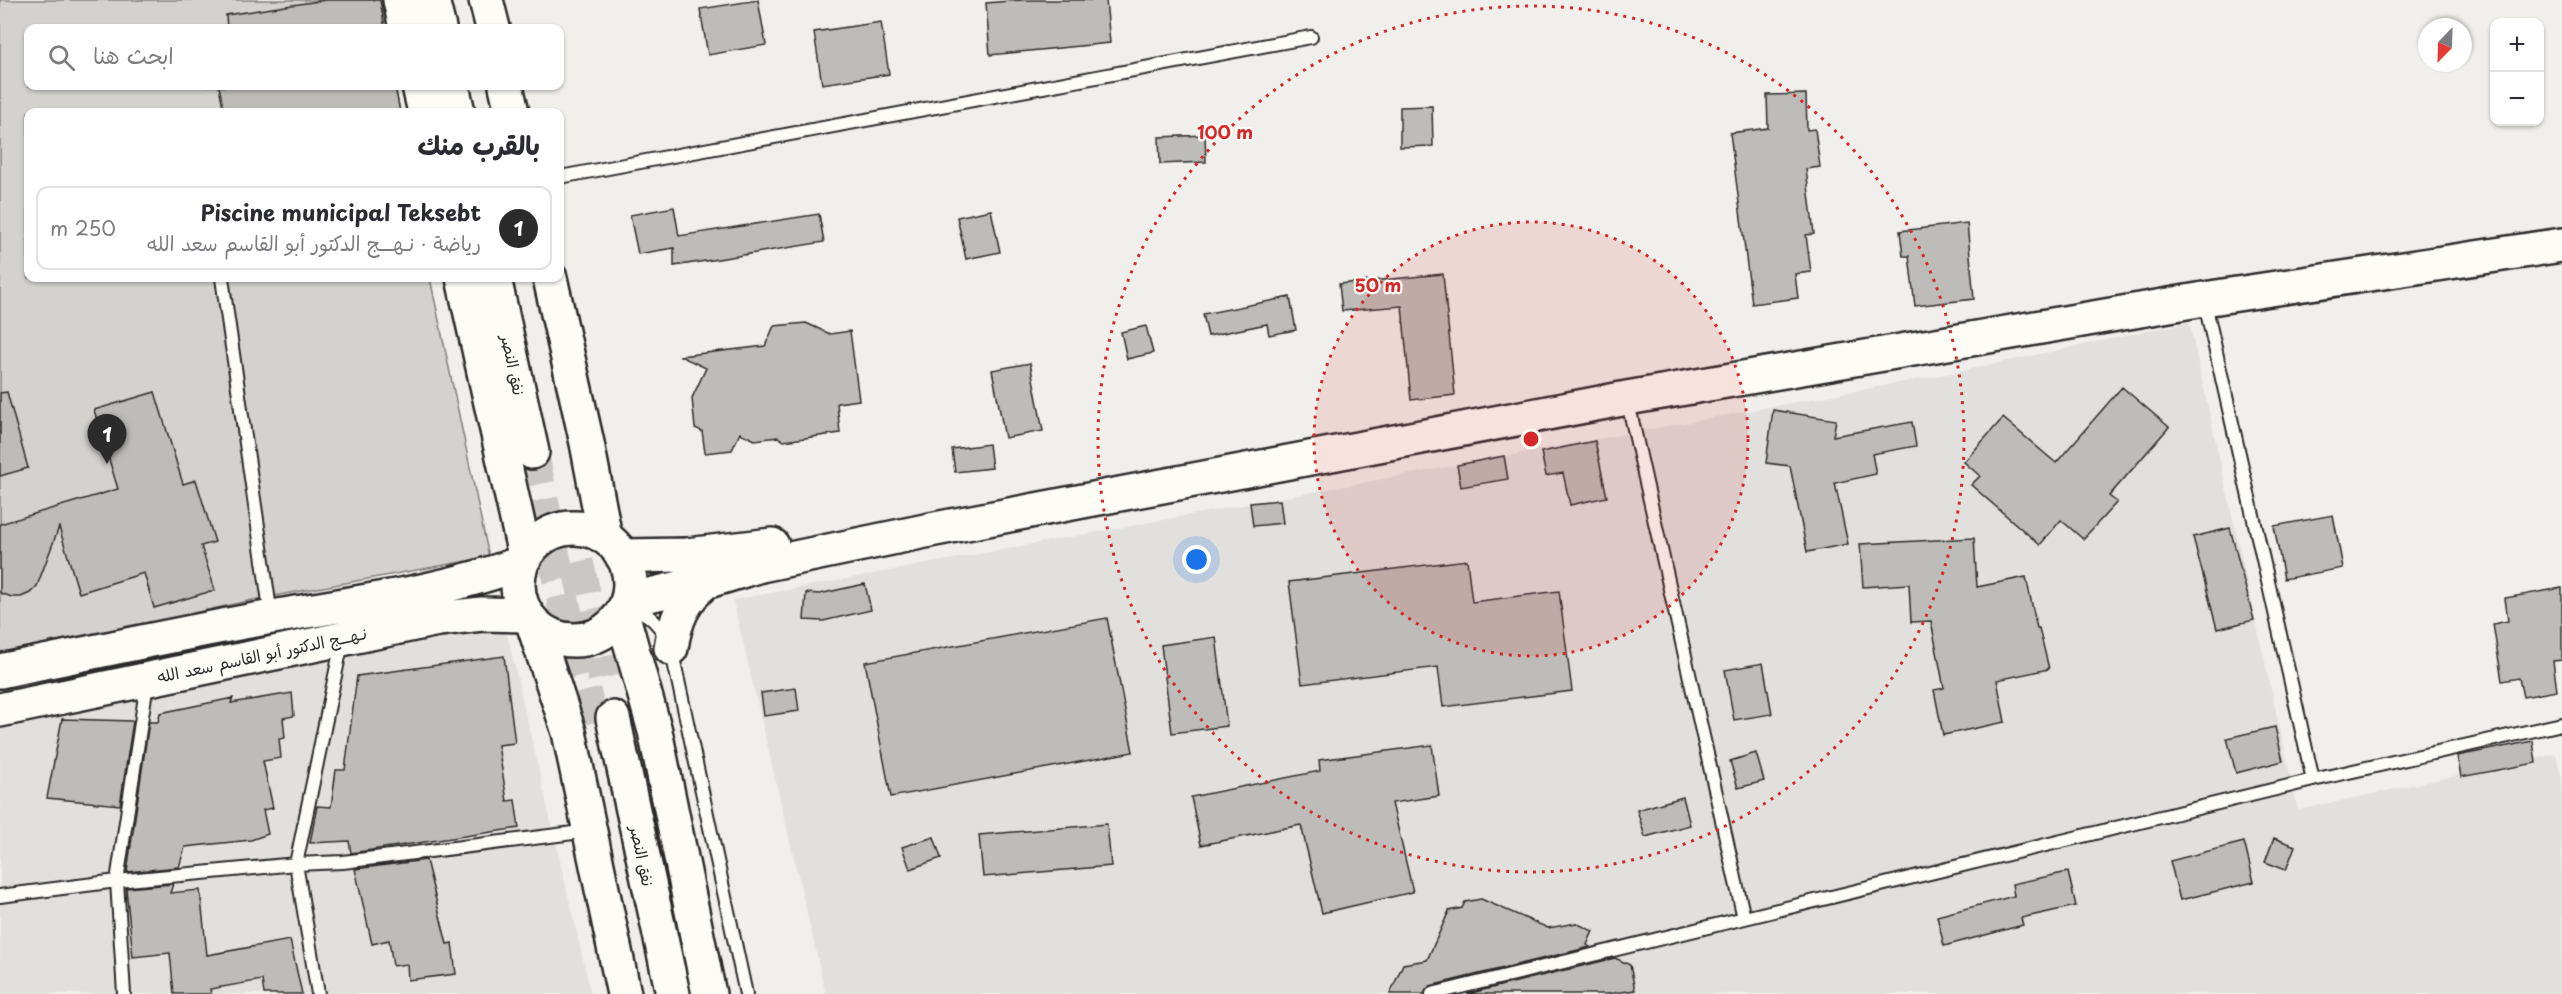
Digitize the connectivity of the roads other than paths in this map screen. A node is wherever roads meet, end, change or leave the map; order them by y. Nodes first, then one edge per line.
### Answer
1 (400, 0) edge
2 (432, 0) edge
3 (450, 0) edge
4 (486, 0) edge
5 (405, 24) edge
6 (438, 24) edge
7 (455, 24) edge
8 (492, 24) edge
9 (1311, 37) dead end
10 (420, 90) edge
11 (453, 90) edge
12 (470, 90) edge
13 (507, 90) edge
14 (424, 108) edge
15 (457, 108) edge
16 (474, 108) edge
17 (511, 108) edge
18 (564, 176) edge
19 (2562, 244) edge
20 (223, 282) edge
21 (464, 282) edge
22 (495, 282) edge
23 (513, 282) edge
24 (551, 282) edge
25 (2204, 299) junction
26 (1627, 398) junction
27 (935, 529) junction
28 (614, 546) junction
29 (523, 559) junction
30 (705, 582) junction
31 (625, 606) junction
32 (271, 617) junction
33 (530, 619) junction
34 (343, 637) junction
35 (671, 648) junction
36 (0, 671) edge
37 (148, 679) junction
38 (0, 710) edge
39 (2562, 724) edge
40 (2313, 780) junction
41 (590, 831) junction
42 (296, 864) junction
43 (117, 881) junction
44 (0, 896) edge
45 (1744, 918) junction
46 (124, 994) edge
47 (318, 994) edge
48 (624, 994) edge
49 (652, 994) edge
50 (673, 994) edge
51 (710, 994) edge
52 (746, 994) edge
53 (1432, 994) edge

1 - 5 main road
2 - 6 main road
3 - 7 main road
4 - 8 main road
9 - 18 lane
10 - 14 main road
11 - 15 main road
12 - 16 main road
13 - 17 main road
19 - 25 main road
20 - 32 lane
21 - 29 main road
22 - 23 main road, نفق النصر
24 - 28 main road
25 - 26 main road
25 - 40 lane
26 - 27 main road
26 - 45 lane
27 - 28 main road
27 - 30 main road
28 - 29 main road
28 - 31 main road
29 - 32 main road, نـهـــج الدكتور أبو القاسم سعد الله
29 - 33 main road
30 - 31 main road
30 - 35 main road
31 - 33 main road
31 - 35 lane
31 - 51 main road
32 - 36 main road, نـهـــج الدكتور أبو القاسم سعد الله
33 - 34 main road, نـهـــج الدكتور أبو القاسم سعد الله
33 - 41 main road
34 - 37 main road, نـهـــج الدكتور أبو القاسم سعد الله
34 - 42 lane
35 - 52 lane
37 - 38 main road, نـهـــج الدكتور أبو القاسم سعد الله
37 - 43 lane
39 - 40 lane
40 - 45 lane
41 - 42 lane
41 - 48 main road
42 - 43 lane
42 - 47 lane
43 - 44 lane
43 - 46 lane
45 - 53 lane
49 - 50 main road, نفق النصر

